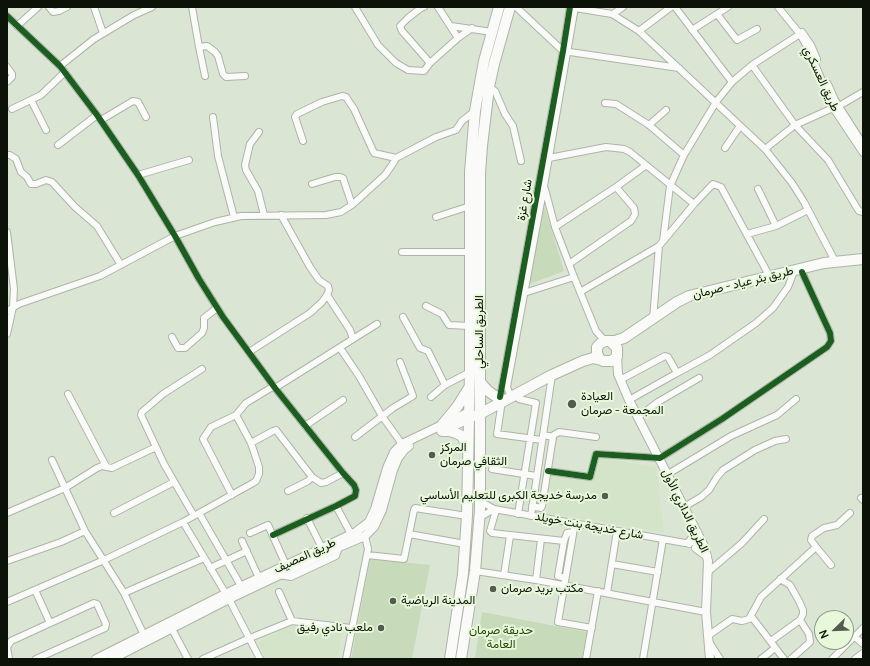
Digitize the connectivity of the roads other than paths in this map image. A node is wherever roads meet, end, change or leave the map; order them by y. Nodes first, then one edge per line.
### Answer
1 (38, 7) edge
2 (49, 7) edge
3 (67, 7) edge
4 (94, 7) edge
5 (152, 7) edge
6 (192, 7) edge
7 (355, 7) edge
8 (424, 7) edge
9 (438, 7) edge
10 (499, 7) edge
11 (510, 7) edge
12 (516, 7) edge
13 (609, 7) edge
14 (623, 7) edge
15 (671, 7) edge
16 (675, 7) edge
17 (728, 7) edge
18 (778, 7) edge
19 (784, 7) edge
20 (573, 8) edge
21 (613, 14) junction
22 (717, 14) junction
23 (8, 20) edge
24 (17, 26) junction
25 (451, 26) junction
26 (472, 28) junction
27 (757, 29) dead end
28 (692, 30) junction
29 (639, 31) junction
30 (492, 32) junction
31 (104, 33) junction
32 (800, 34) junction
33 (458, 38) junction
34 (199, 47) junction
35 (566, 51) junction
36 (489, 62) junction
37 (430, 63) junction
38 (752, 64) junction
39 (60, 66) junction
40 (7, 67) edge
41 (680, 68) junction
42 (65, 72) junction
43 (204, 76) dead end
44 (245, 76) dead end
45 (7, 82) edge
46 (732, 82) junction
47 (490, 87) junction
48 (863, 92) edge
49 (30, 100) junction
50 (716, 102) junction
51 (605, 103) dead end
52 (836, 107) junction
53 (12, 109) dead end
54 (666, 110) dead end
55 (475, 111) junction
56 (99, 117) junction
57 (146, 117) dead end
58 (212, 117) dead end
59 (649, 125) junction
60 (796, 125) junction
61 (740, 126) junction
62 (46, 130) dead end
63 (259, 132) dead end
64 (303, 141) dead end
65 (863, 144) edge
66 (58, 145) dead end
67 (726, 148) dead end
68 (765, 149) junction
69 (863, 153) edge
70 (7, 155) edge
71 (684, 155) junction
72 (396, 158) junction
73 (549, 158) junction
74 (189, 160) dead end
75 (521, 161) dead end
76 (645, 166) junction
77 (138, 175) junction
78 (312, 184) dead end
79 (542, 184) junction
80 (670, 186) junction
81 (616, 188) junction
82 (758, 189) dead end
83 (694, 204) junction
84 (352, 206) junction
85 (470, 206) junction
86 (808, 210) junction
87 (863, 212) edge
88 (264, 215) junction
89 (281, 215) junction
90 (436, 217) dead end
91 (234, 218) junction
92 (776, 226) junction
93 (555, 228) junction
94 (7, 232) edge
95 (747, 234) junction
96 (175, 236) junction
97 (661, 244) junction
98 (402, 252) dead end
99 (470, 252) junction
100 (863, 258) edge
101 (835, 261) junction
102 (863, 263) edge
103 (569, 264) junction
104 (121, 265) junction
105 (798, 273) junction
106 (574, 277) junction
107 (771, 278) junction
108 (580, 292) junction
109 (524, 293) junction
110 (327, 295) junction
111 (426, 306) dead end
112 (217, 308) junction
113 (10, 309) edge
114 (403, 317) dead end
115 (653, 319) junction
116 (377, 324) dead end
117 (470, 326) junction
118 (7, 334) edge
119 (172, 336) dead end
120 (353, 339) junction
121 (603, 344) junction
122 (340, 348) junction
123 (249, 352) junction
124 (617, 354) junction
125 (602, 361) junction
126 (400, 362) dead end
127 (202, 369) dead end
128 (470, 372) junction
129 (551, 373) junction
130 (677, 373) junction
131 (619, 377) junction
132 (699, 378) dead end
133 (480, 382) junction
134 (445, 385) junction
135 (274, 387) junction
136 (469, 388) junction
137 (509, 392) junction
138 (68, 394) dead end
139 (431, 398) dead end
140 (500, 399) junction
141 (519, 399) dead end
142 (796, 399) dead end
143 (343, 400) dead end
144 (629, 400) junction
145 (480, 410) junction
146 (236, 415) junction
147 (382, 416) junction
148 (469, 416) junction
149 (638, 418) junction
150 (305, 426) junction
151 (442, 428) junction
152 (481, 436) junction
153 (552, 436) junction
154 (355, 437) dead end
155 (542, 437) junction
156 (596, 437) dead end
157 (530, 438) junction
158 (786, 439) dead end
159 (251, 443) junction
160 (402, 444) junction
161 (156, 447) junction
162 (469, 448) junction
163 (660, 458) junction
164 (52, 460) dead end
165 (106, 466) junction
166 (492, 469) dead end
167 (548, 472) junction
168 (343, 473) junction
169 (524, 474) junction
170 (668, 474) junction
171 (536, 476) junction
172 (312, 477) junction
173 (174, 482) junction
174 (65, 488) junction
175 (288, 491) dead end
176 (232, 495) junction
177 (480, 501) junction
178 (336, 506) junction
179 (532, 506) junction
180 (684, 508) junction
181 (495, 509) junction
182 (7, 513) edge
183 (114, 513) dead end
184 (850, 513) dead end
185 (197, 514) junction
186 (518, 514) junction
187 (467, 516) junction
188 (531, 516) junction
189 (307, 518) junction
190 (479, 518) junction
191 (764, 519) dead end
192 (183, 522) junction
193 (575, 523) junction
194 (85, 531) junction
195 (617, 531) junction
196 (573, 532) junction
197 (697, 532) junction
198 (250, 533) dead end
199 (351, 534) junction
200 (409, 534) junction
201 (273, 535) junction
202 (365, 536) junction
203 (510, 536) junction
204 (541, 539) junction
205 (663, 539) junction
206 (242, 541) dead end
207 (564, 541) junction
208 (466, 544) junction
209 (695, 544) junction
210 (816, 547) junction
211 (322, 548) junction
212 (247, 551) junction
213 (367, 555) junction
214 (204, 558) junction
215 (104, 560) junction
216 (7, 561) edge
217 (226, 561) junction
218 (612, 564) junction
219 (286, 565) junction
220 (831, 565) dead end
221 (210, 568) junction
222 (476, 571) junction
223 (658, 572) junction
224 (708, 572) junction
225 (504, 575) junction
226 (259, 578) junction
227 (566, 578) junction
228 (780, 579) junction
229 (536, 580) junction
230 (564, 585) junction
231 (241, 586) junction
232 (36, 590) junction
233 (598, 591) junction
234 (279, 592) dead end
235 (124, 593) junction
236 (606, 593) junction
237 (227, 597) junction
238 (653, 601) junction
239 (7, 602) edge
240 (706, 612) junction
241 (751, 616) junction
242 (800, 620) junction
243 (292, 621) junction
244 (50, 622) junction
245 (351, 628) junction
246 (592, 628) junction
247 (863, 628) edge
248 (172, 629) junction
249 (144, 635) junction
250 (855, 637) junction
251 (250, 638) junction
252 (709, 639) junction
253 (771, 641) junction
254 (863, 644) edge
255 (775, 648) junction
256 (863, 653) edge
257 (207, 658) edge
258 (9, 659) edge
259 (36, 659) edge
260 (96, 659) edge
261 (112, 659) edge
262 (188, 659) edge
263 (260, 659) edge
264 (346, 659) edge
265 (450, 659) edge
266 (461, 659) edge
267 (586, 659) edge
268 (643, 659) edge
269 (710, 659) edge
270 (720, 659) edge
271 (761, 659) edge
272 (784, 659) edge
273 (790, 659) edge
274 (832, 659) edge
275 (856, 659) edge

1 - 24 street
2 - 3 street
4 - 31 street
5 - 31 street
6 - 34 street
7 - 37 street
8 - 37 street
9 - 25 street
10 - 30 highway, الطريق الساحلي
11 - 36 highway, الطريق الساحلي
12 - 35 street
13 - 21 street
14 - 21 street
15 - 29 street
16 - 28 street
17 - 22 street
18 - 32 street, طريق العسكري
19 - 52 street, طريق العسكري
20 - 21 street
20 - 35 street, شارع غزة
21 - 29 street
22 - 27 street
22 - 28 street
23 - 24 street
24 - 39 street
25 - 26 street
25 - 33 street
26 - 30 street
26 - 33 street
28 - 46 street
29 - 41 street
30 - 36 highway, الطريق الساحلي
31 - 39 street
32 - 38 street
32 - 52 street, طريق العسكري
33 - 37 street
34 - 43 street
34 - 44 street
35 - 41 street
35 - 73 street, شارع غزة
35 - 79 street, شارع غزة
36 - 47 highway, الطريق الساحلي
36 - 55 highway, الطريق الساحلي
38 - 46 street
38 - 60 street
39 - 42 street
40 - 45 street
41 - 50 street
42 - 49 street
42 - 56 street
46 - 50 street
47 - 75 street
47 - 133 highway, الطريق الساحلي
48 - 52 street
49 - 53 street
49 - 62 street
50 - 61 street
50 - 71 street
51 - 59 street
52 - 60 street
52 - 65 street, طريق العسكري
52 - 69 street, طريق العسكري
54 - 59 street
55 - 72 street
55 - 85 highway, الطريق الساحلي
56 - 57 street
56 - 66 street
56 - 77 street
58 - 91 street
59 - 71 street
60 - 68 street
60 - 87 street
61 - 67 street
61 - 68 street
63 - 88 street
64 - 72 street
68 - 86 street
70 - 104 street
71 - 80 street
72 - 84 street
73 - 76 street
73 - 79 street, شارع غزة
74 - 77 street
76 - 80 street
76 - 81 street
77 - 96 street
78 - 84 street
79 - 93 street
79 - 109 street, شارع غزة
79 - 140 street, شارع غزة
80 - 83 street
80 - 97 street
81 - 93 street
81 - 103 street
82 - 92 street
83 - 95 street
83 - 97 street
84 - 89 street
85 - 90 street
85 - 99 highway, الطريق الساحلي
86 - 92 street
86 - 101 street
88 - 89 street
88 - 91 street
89 - 110 street
91 - 96 street
92 - 95 street
93 - 103 street
94 - 113 street
95 - 107 street
96 - 104 street
96 - 112 street
97 - 108 street
97 - 115 street
98 - 99 street
99 - 117 highway, الطريق الساحلي
100 - 101 highway, طريق بئر عياد - صرمان
101 - 107 highway, طريق بئر عياد - صرمان
102 - 105 highway, طريق بئر عياد - صرمان
103 - 106 street
104 - 113 street
105 - 107 highway, طريق بئر عياد - صرمان
105 - 130 street
105 - 163 street
106 - 108 street
106 - 109 street
107 - 115 highway, طريق بئر عياد - صرمان
107 - 124 highway, طريق بئر عياد - صرمان
108 - 121 street
109 - 137 street, شارع غزة
110 - 120 street
110 - 123 street
111 - 117 street
112 - 119 street
112 - 123 street
113 - 118 street
114 - 134 street
115 - 121 highway, طريق بئر عياد - صرمان
116 - 120 street
117 - 128 highway, الطريق الساحلي
120 - 122 street
121 - 124 highway
121 - 125 highway
121 - 129 highway, طريق بئر عياد - صرمان
122 - 135 street
122 - 147 street
123 - 135 street
124 - 125 highway
124 - 131 main road
125 - 129 highway, طريق بئر عياد - صرمان
125 - 131 main road
126 - 147 street
127 - 161 street
128 - 134 street
128 - 136 highway, الطريق الساحلي
129 - 137 highway, طريق بئر عياد - صرمان
129 - 140 highway, طريق بئر عياد - صرمان
129 - 155 street
130 - 131 street
130 - 144 street
131 - 144 main road, الطريق الدائري الأول
132 - 149 street
133 - 140 highway
133 - 145 highway, الطريق الساحلي
134 - 139 street
135 - 146 street
135 - 150 street
136 - 148 highway, الطريق الساحلي
136 - 151 highway
137 - 140 highway, طريق بئر عياد - صرمان
138 - 165 street
140 - 145 highway, طريق بئر عياد - صرمان
140 - 152 highway
140 - 157 street, شارع غزة
141 - 157 street
142 - 170 street
143 - 150 street
144 - 149 main road, الطريق الدائري الأول
145 - 148 highway, طريق بئر عياد - صرمان
145 - 152 highway, الطريق الساحلي
146 - 159 street
146 - 176 street
147 - 154 street
147 - 160 street
148 - 151 main road, طريق المصيف
148 - 162 highway, الطريق الساحلي
149 - 163 main road, الطريق الدائري الأول
150 - 168 street
151 - 160 main road, طريق المصيف
151 - 162 highway
151 - 202 main road, طريق المصيف
152 - 177 highway, الطريق الساحلي
153 - 155 street
153 - 156 street
153 - 167 street
155 - 157 street
155 - 171 street
157 - 169 street
158 - 180 street
159 - 172 street
159 - 176 street
160 - 199 main road, طريق المصيف
161 - 165 street
161 - 173 street
162 - 187 highway, الطريق الساحلي
163 - 167 street
163 - 170 main road, الطريق الدائري الأول
164 - 174 street
165 - 174 street
166 - 169 street
167 - 179 street
168 - 172 street
168 - 178 street
169 - 171 street
169 - 186 street
170 - 180 main road, الطريق الدائري الأول
171 - 179 street
172 - 175 street
173 - 183 street
173 - 185 street
174 - 182 street
174 - 194 street
176 - 185 street
177 - 181 street, شارع خديجة بنت خويلد
177 - 190 highway, الطريق الساحلي
178 - 189 street
178 - 199 street
179 - 188 street
180 - 197 main road, الطريق الدائري الأول
181 - 186 street, شارع خديجة بنت خويلد
181 - 190 street
181 - 203 street
184 - 210 street
185 - 192 street
185 - 217 street
186 - 188 street, شارع خديجة بنت خويلد
187 - 200 street
187 - 208 highway, الطريق الساحلي
188 - 193 street, شارع خديجة بنت خويلد
189 - 201 street
189 - 211 street
190 - 222 highway, الطريق الساحلي
191 - 224 street
192 - 214 street
192 - 215 street
193 - 195 street, شارع خديجة بنت خويلد
193 - 196 street
194 - 215 street
194 - 216 street
195 - 205 street, شارع خديجة بنت خويلد
195 - 218 street
196 - 207 street
196 - 227 street
197 - 209 main road, الطريق الدائري الأول
197 - 209 main road
198 - 201 street
199 - 211 main road, طريق المصيف
200 - 208 street
200 - 213 street
201 - 219 street
202 - 213 street
202 - 237 main road, طريق المصيف
203 - 204 street
203 - 225 street
204 - 207 street
204 - 229 street
205 - 209 street, شارع خديجة بنت خويلد
205 - 223 street
206 - 212 street
207 - 227 street
208 - 265 highway, الطريق الساحلي
209 - 224 main road, الطريق الدائري الأول
210 - 220 street
210 - 228 street
211 - 219 main road, طريق المصيف
212 - 217 street
212 - 226 street
213 - 245 street
214 - 221 street
214 - 235 street
215 - 232 street
215 - 235 street
217 - 221 street
217 - 231 street
218 - 223 street
218 - 236 street
219 - 226 main road, طريق المصيف
221 - 237 street
222 - 225 street
222 - 266 highway, الطريق الساحلي
223 - 238 street
224 - 240 main road, الطريق الدائري الأول
225 - 229 street
226 - 231 main road, طريق المصيف
227 - 230 street
228 - 241 street
228 - 242 street
229 - 230 street
230 - 233 street
230 - 246 street
231 - 237 main road, طريق المصيف
232 - 239 street
232 - 244 street
233 - 236 street
233 - 246 street
234 - 243 street
235 - 249 street
236 - 238 street
237 - 248 main road, طريق المصيف
237 - 249 main road, طريق المصيف
237 - 251 street
238 - 240 street
238 - 268 street
240 - 252 main road, الطريق الدائري الأول
241 - 252 street
241 - 253 street
242 - 253 street
242 - 273 street
243 - 245 street
243 - 251 street
244 - 258 street
244 - 259 street
245 - 264 street
246 - 267 street
247 - 250 street
248 - 261 main road, طريق المصيف
248 - 262 street
249 - 260 main road, طريق المصيف
250 - 254 street
250 - 274 street
251 - 257 street
251 - 263 street
252 - 269 main road, الطريق الدائري الأول
252 - 270 street
253 - 255 street
255 - 271 street
255 - 272 street
256 - 275 street

